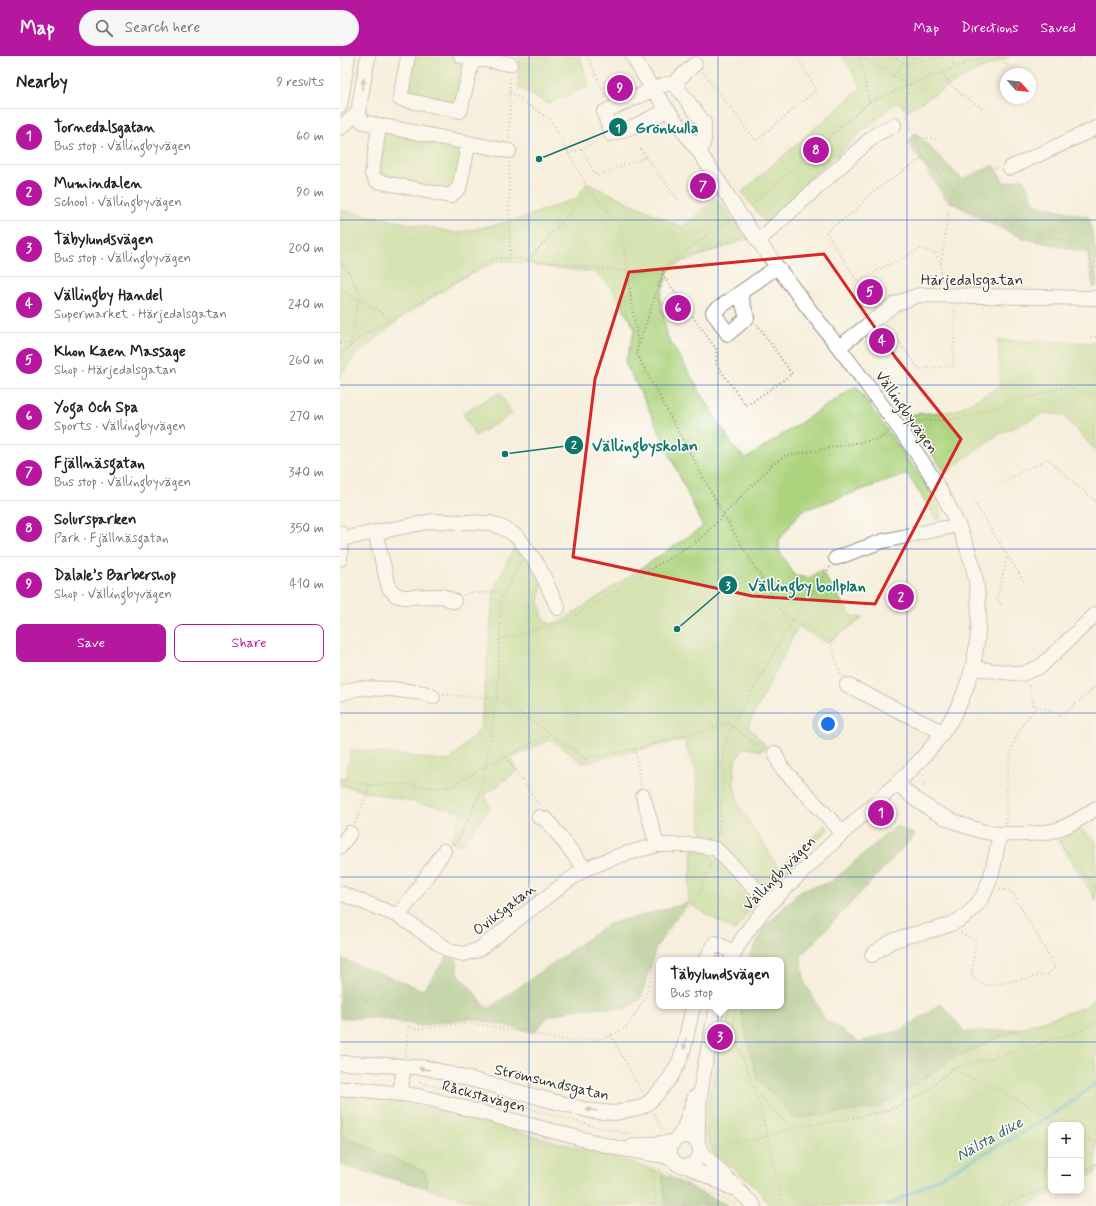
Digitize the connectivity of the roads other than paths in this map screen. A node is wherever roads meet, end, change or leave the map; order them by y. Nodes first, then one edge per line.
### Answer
1 (348, 56) edge
2 (368, 56) edge
3 (408, 56) edge
4 (633, 56) edge
5 (467, 57) edge
6 (510, 64) dead end
7 (695, 64) road end
8 (674, 83) junction
9 (653, 90) junction
10 (340, 106) edge
11 (668, 110) junction
12 (358, 113) junction
13 (894, 125) dead end
14 (379, 126) junction
15 (340, 128) edge
16 (1096, 128) edge
17 (469, 143) junction
18 (509, 151) dead end
19 (700, 153) junction
20 (1010, 168) dead end
21 (755, 237) junction
22 (777, 266) junction
23 (740, 293) junction
24 (1096, 298) edge
25 (839, 347) junction
26 (958, 525) junction
27 (375, 532) junction
28 (341, 536) edge
29 (836, 558) road end
30 (340, 559) edge
31 (454, 601) road end
32 (558, 608) dead end
33 (1096, 614) edge
34 (972, 668) junction
35 (847, 686) road end
36 (340, 694) edge
37 (433, 697) road end
38 (942, 732) junction
39 (775, 753) road end
40 (897, 783) junction
41 (643, 796) road end
42 (1096, 808) edge
43 (539, 817) road end
44 (843, 833) junction
45 (350, 834) road end
46 (1002, 834) junction
47 (657, 845) junction
48 (340, 847) edge
49 (444, 851) road end
50 (585, 869) junction
51 (340, 893) edge
52 (770, 903) junction
53 (399, 916) junction
54 (872, 955) dead end
55 (733, 956) edge
56 (708, 957) edge
57 (692, 1009) edge
58 (716, 1009) edge
59 (340, 1064) edge
60 (403, 1073) junction
61 (702, 1079) junction
62 (340, 1089) edge
63 (400, 1094) junction
64 (671, 1138) junction
65 (699, 1146) junction
66 (617, 1148) junction
67 (673, 1160) junction
68 (687, 1166) junction
69 (738, 1190) junction
70 (754, 1206) edge

1 - 10 street
12 -> 2 street
3 - 5 street
4 - 9 street, Vällingbyvägen
5 - 6 street
7 - 8 street
8 - 9 street
8 - 19 street
9 - 11 street, Vällingbyvägen
9 - 11 street
11 - 19 street, Vällingbyvägen
12 - 14 street
12 - 15 street
13 - 21 street
14 - 17 street
14 - 17 street
16 - 20 street
17 - 18 street
19 - 21 street, Vällingbyvägen
21 - 22 street, Vällingbyvägen
22 - 23 street
22 - 25 street, Vällingbyvägen
23 - 23 street
24 - 25 street, Härjedalsgatan
25 - 26 street, Vällingbyvägen
26 - 29 street
26 - 34 street, Vällingbyvägen
27 - 28 street
27 - 31 street
27 - 32 street
28 - 30 street
33 - 34 street
34 - 38 street, Vällingbyvägen
35 - 38 street
36 - 37 street
38 - 40 street, Vällingbyvägen
39 - 44 street
40 - 44 street, Vällingbyvägen
40 - 46 street
41 - 47 street
42 - 46 street
43 - 50 street
44 - 52 street, Vällingbyvägen
45 - 48 street
46 - 54 street
47 - 50 street, Oviksgatan
47 - 52 street, Oviksgatan
49 - 53 street
50 - 53 street, Oviksgatan
51 - 53 street, Oviksgatan
52 - 55 street, Vällingbyvägen
55 - 56 street
57 -> 60 street, Strömsundsgatan
58 - 61 street
59 - 60 street, Strömsundsgatan
60 - 63 street
61 - 64 street
61 - 65 street
62 - 63 street, Råckstavägen
63 - 66 street, Råckstavägen
64 - 65 street
64 - 66 street, Råckstavägen
64 - 67 street
65 - 68 street
65 - 69 street
66 - 67 street, Råckstavägen
67 - 68 street
68 - 69 street
69 - 70 street

